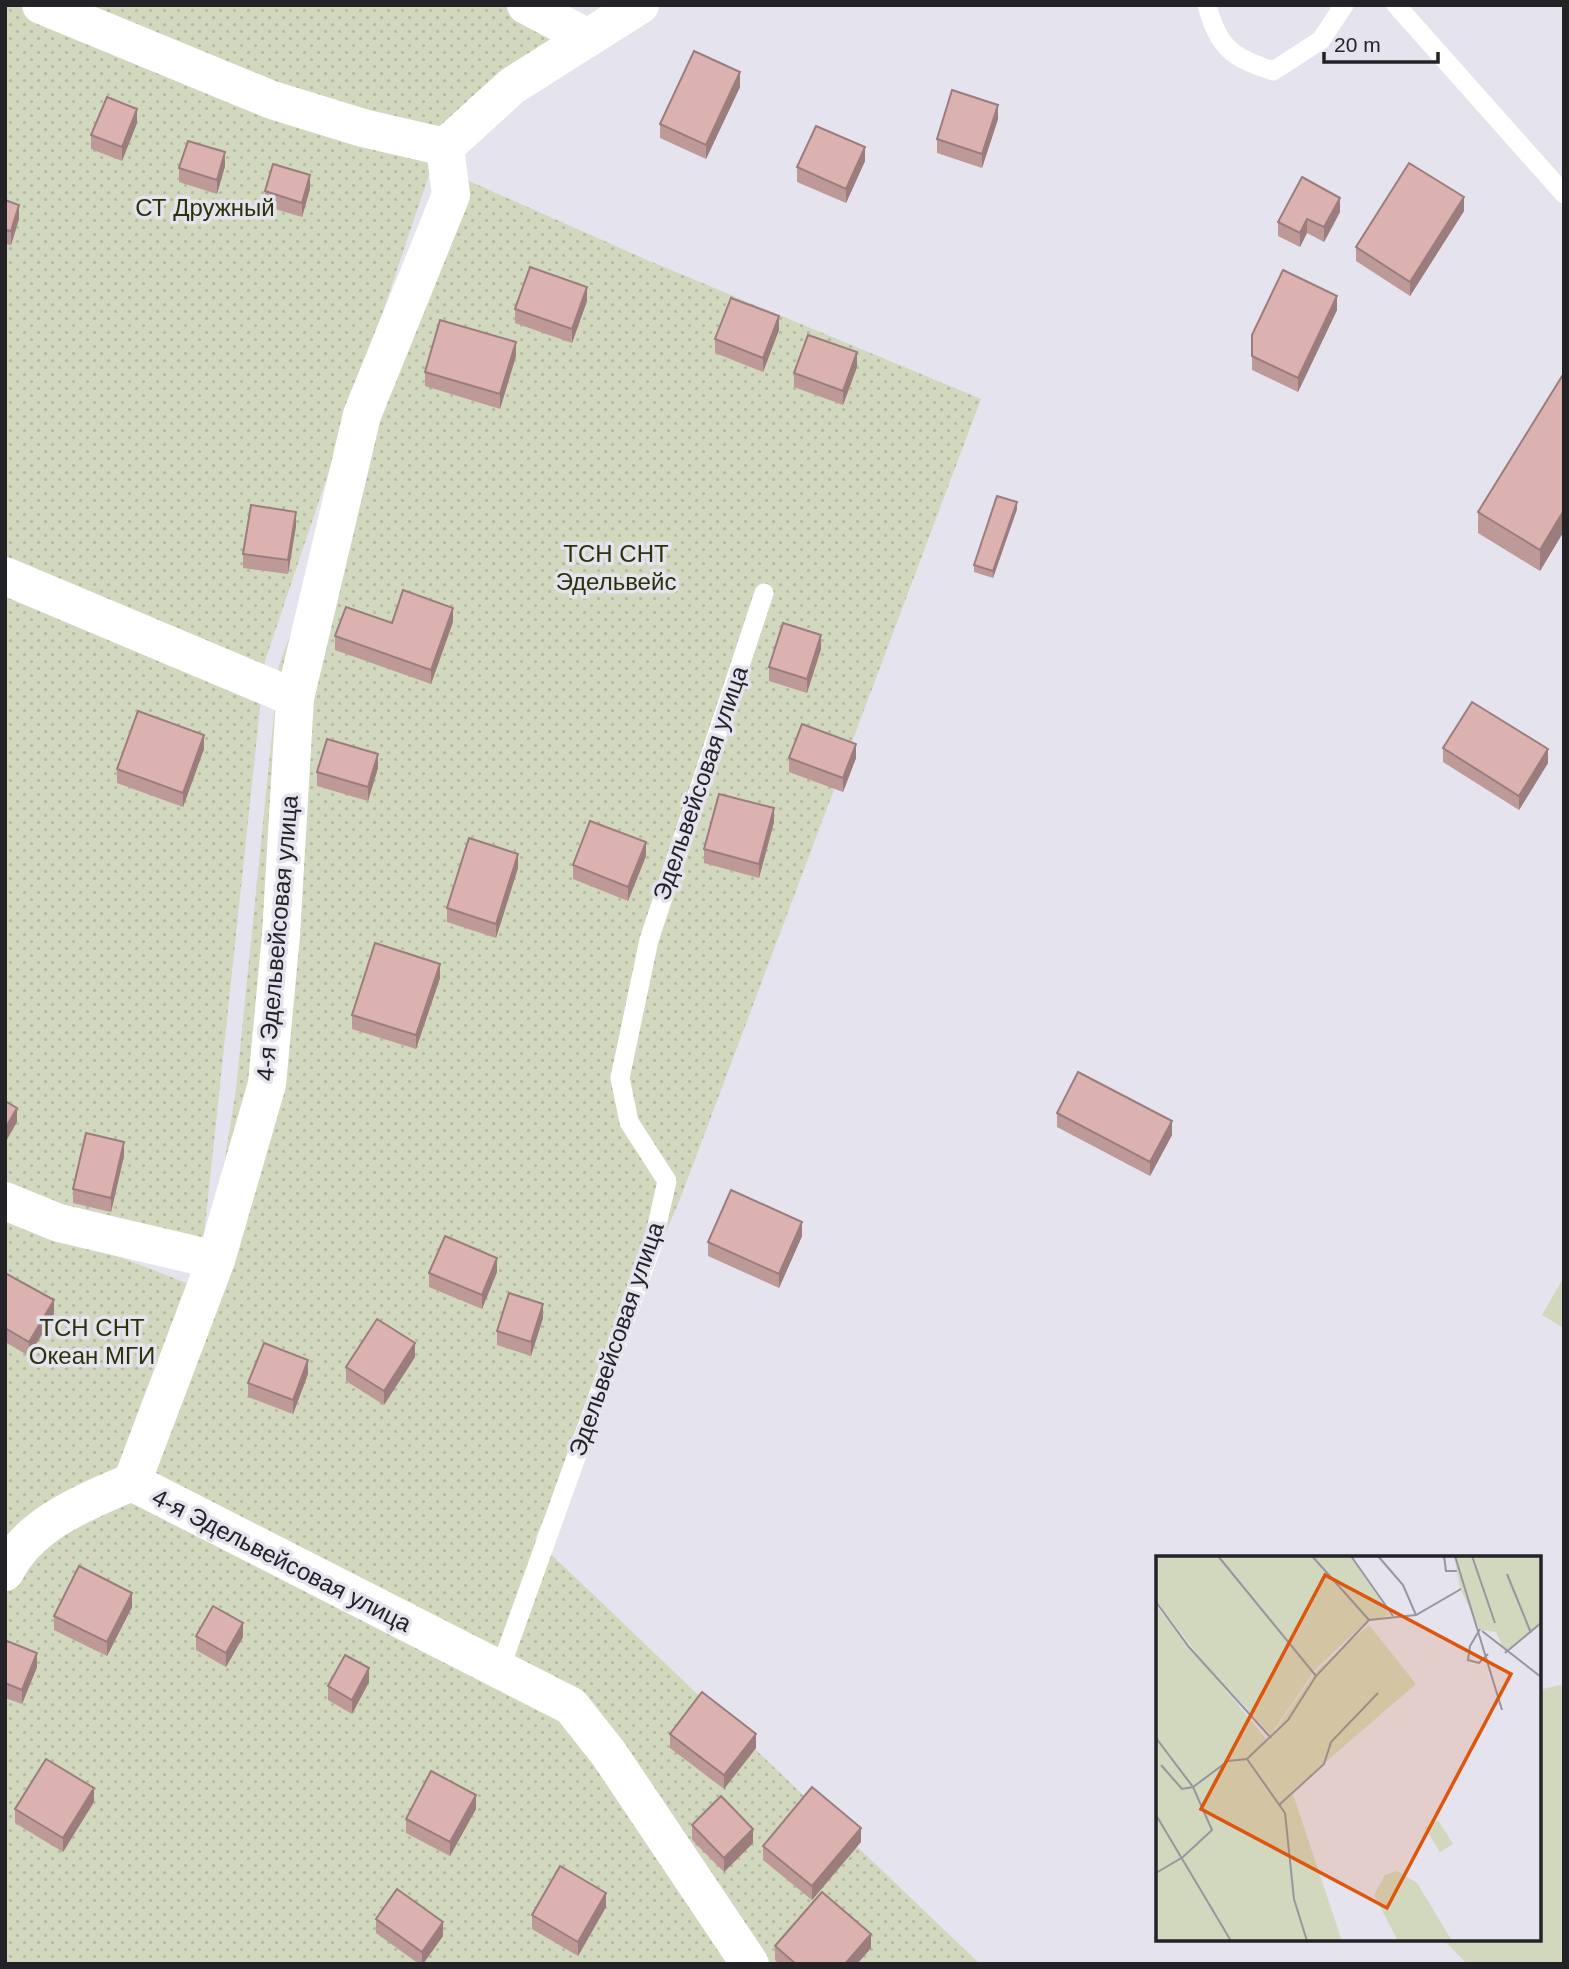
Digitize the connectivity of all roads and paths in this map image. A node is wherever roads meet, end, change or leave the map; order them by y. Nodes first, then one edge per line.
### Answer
1 (41, 5) edge
2 (526, 5) edge
3 (640, 5) edge
4 (1207, 5) edge
5 (1344, 5) edge
6 (1396, 5) edge
7 (588, 38) junction
8 (445, 147) junction
9 (1564, 194) edge
10 (5, 576) edge
11 (764, 593) dead end
12 (295, 698) junction
13 (5, 1200) edge
14 (216, 1260) junction
15 (132, 1482) junction
16 (5, 1572) edge
17 (499, 1672) junction
18 (750, 1964) edge

1 - 8 street
2 - 7 street
3 - 7 street
4 - 5 lane
6 - 9 lane
7 - 8 street
8 - 12 street, 4-я Эдельвейсовая улица
10 - 12 street
11 - 17 lane, Эдельвейсовая улица
12 - 14 street, 4-я Эдельвейсовая улица
13 - 14 street
14 - 15 street, 4-я Эдельвейсовая улица
15 - 16 street
15 - 17 street, 4-я Эдельвейсовая улица
17 - 18 street

